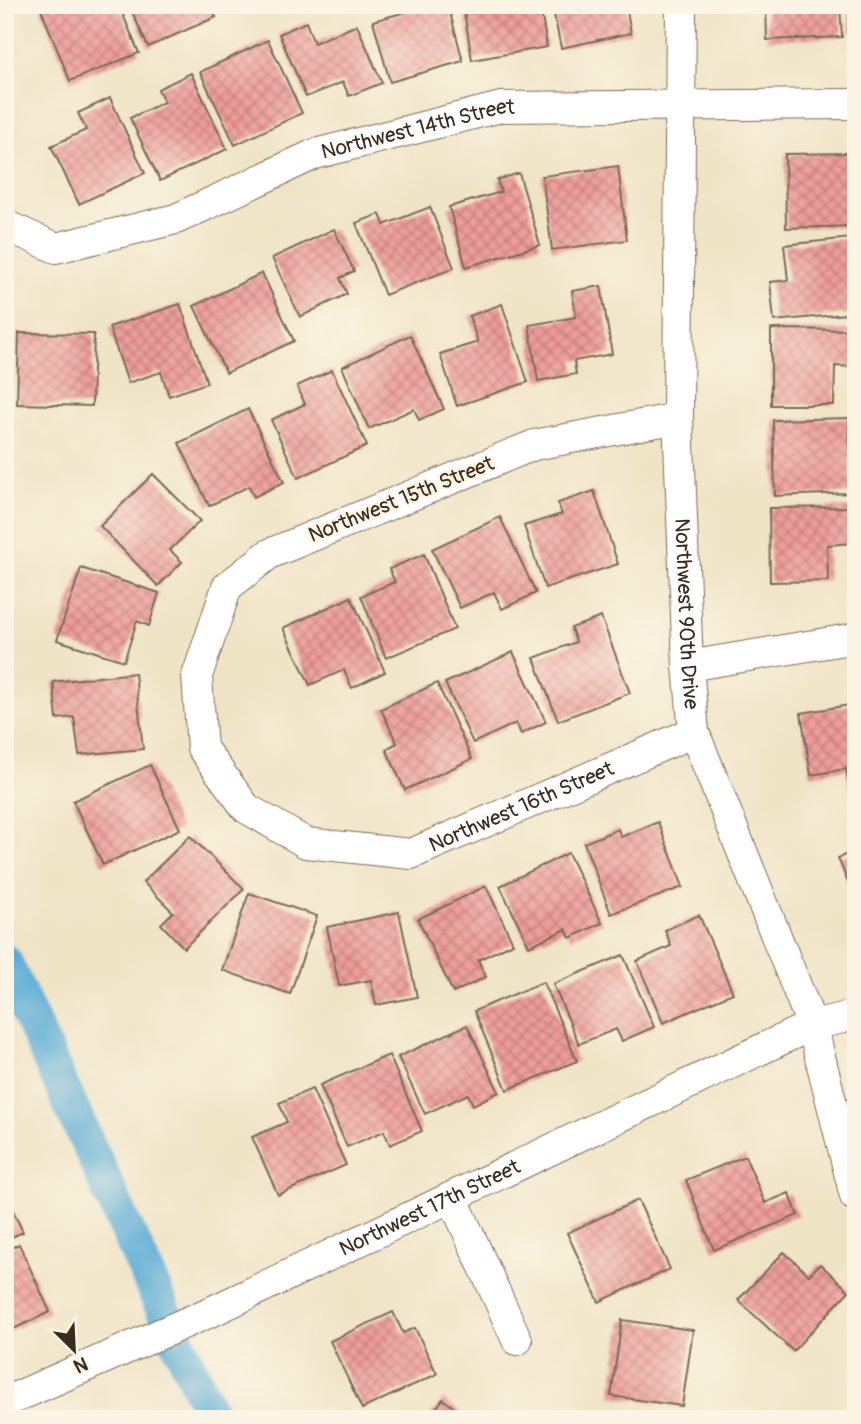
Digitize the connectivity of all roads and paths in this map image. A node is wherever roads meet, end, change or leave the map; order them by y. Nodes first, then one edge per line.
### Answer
1 (681, 5) edge
2 (856, 104) edge
3 (678, 107) junction
4 (5, 225) edge
5 (678, 418) junction
6 (856, 638) edge
7 (688, 666) junction
8 (197, 677) joint
9 (694, 732) junction
10 (856, 1014) edge
11 (812, 1025) junction
12 (855, 1196) edge
13 (452, 1198) junction
14 (517, 1340) dead end
15 (5, 1402) edge

1 - 3 street, Northwest 90th Drive
2 - 3 street, Northwest 14th Street
3 - 4 street, Northwest 14th Street
3 - 5 street, Northwest 90th Drive
5 - 7 street, Northwest 90th Drive
5 - 8 street, Northwest 15th Street
6 - 7 street
7 - 9 street, Northwest 90th Drive
8 - 9 street, Northwest 16th Street
9 - 11 street, Northwest 90th Drive
10 - 11 street, Northwest 17th Street
11 - 12 street, Northwest 90th Drive
11 - 13 street, Northwest 17th Street
13 - 14 street
13 - 15 street, Northwest 17th Street

